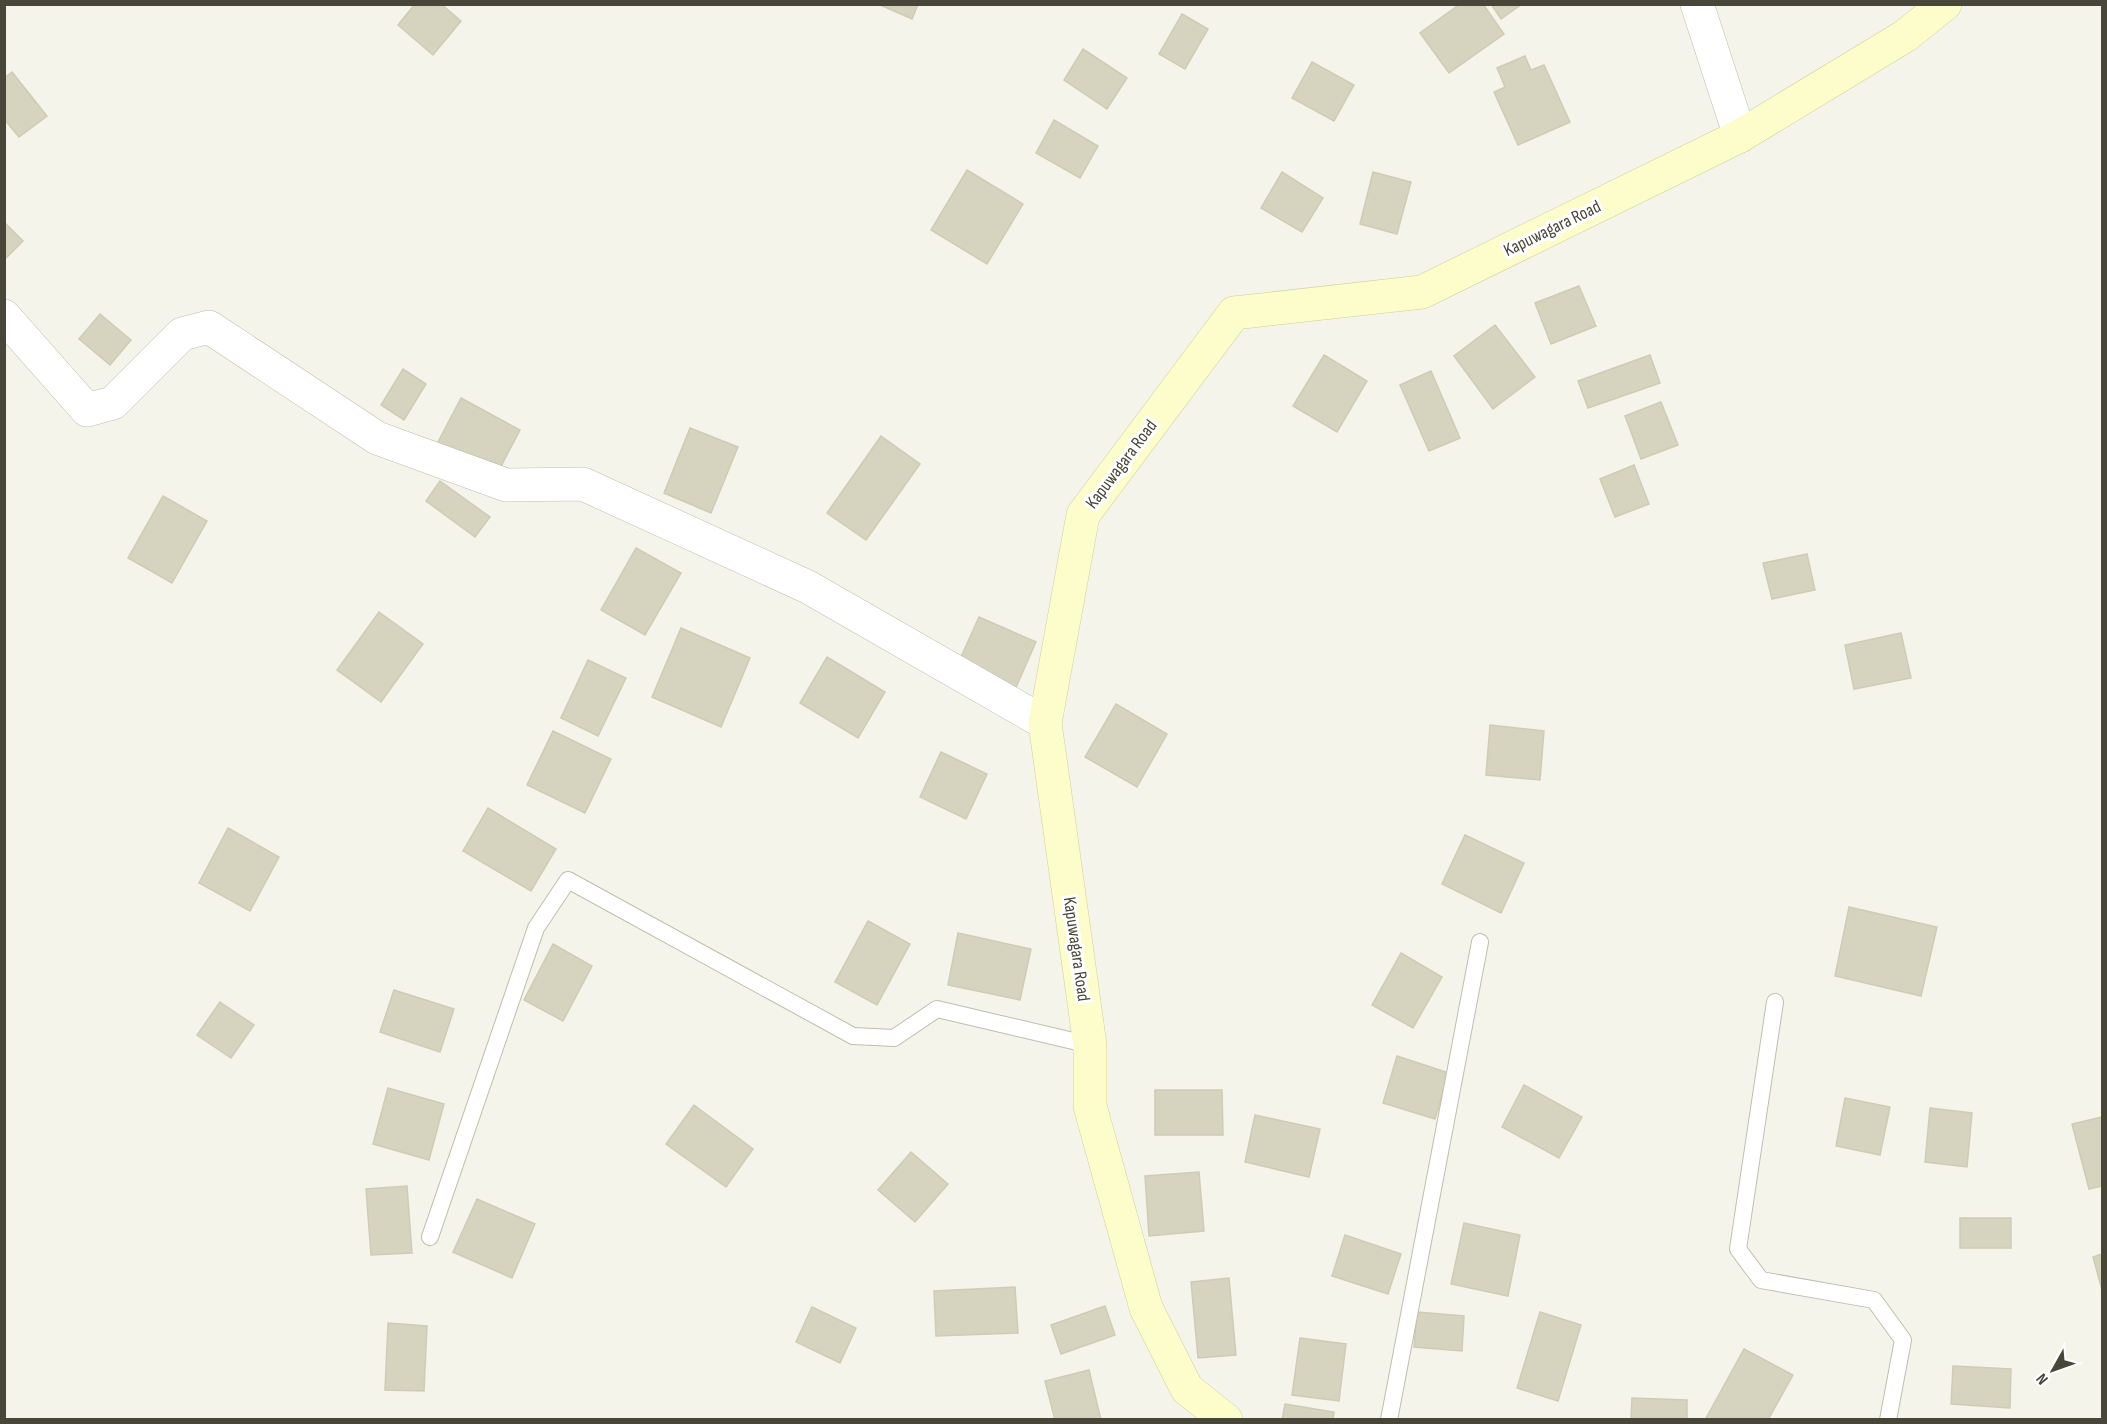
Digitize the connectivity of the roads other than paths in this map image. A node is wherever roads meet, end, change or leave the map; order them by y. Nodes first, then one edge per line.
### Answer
1 (1696, 4) edge
2 (1946, 4) edge
3 (1740, 136) junction
4 (4, 316) edge
5 (1045, 723) junction
6 (1480, 942) dead end
7 (1775, 1002) dead end
8 (1090, 1045) junction
9 (430, 1237) dead end
10 (1226, 1419) edge
11 (1389, 1419) edge
12 (1888, 1419) edge

1 - 3 street
2 - 3 street, Kapuwagara Road
3 - 5 street, Kapuwagara Road
4 - 5 street
5 - 8 street, Kapuwagara Road
6 - 11 lane
7 - 12 lane
8 - 9 lane
8 - 10 street, Kapuwagara Road

